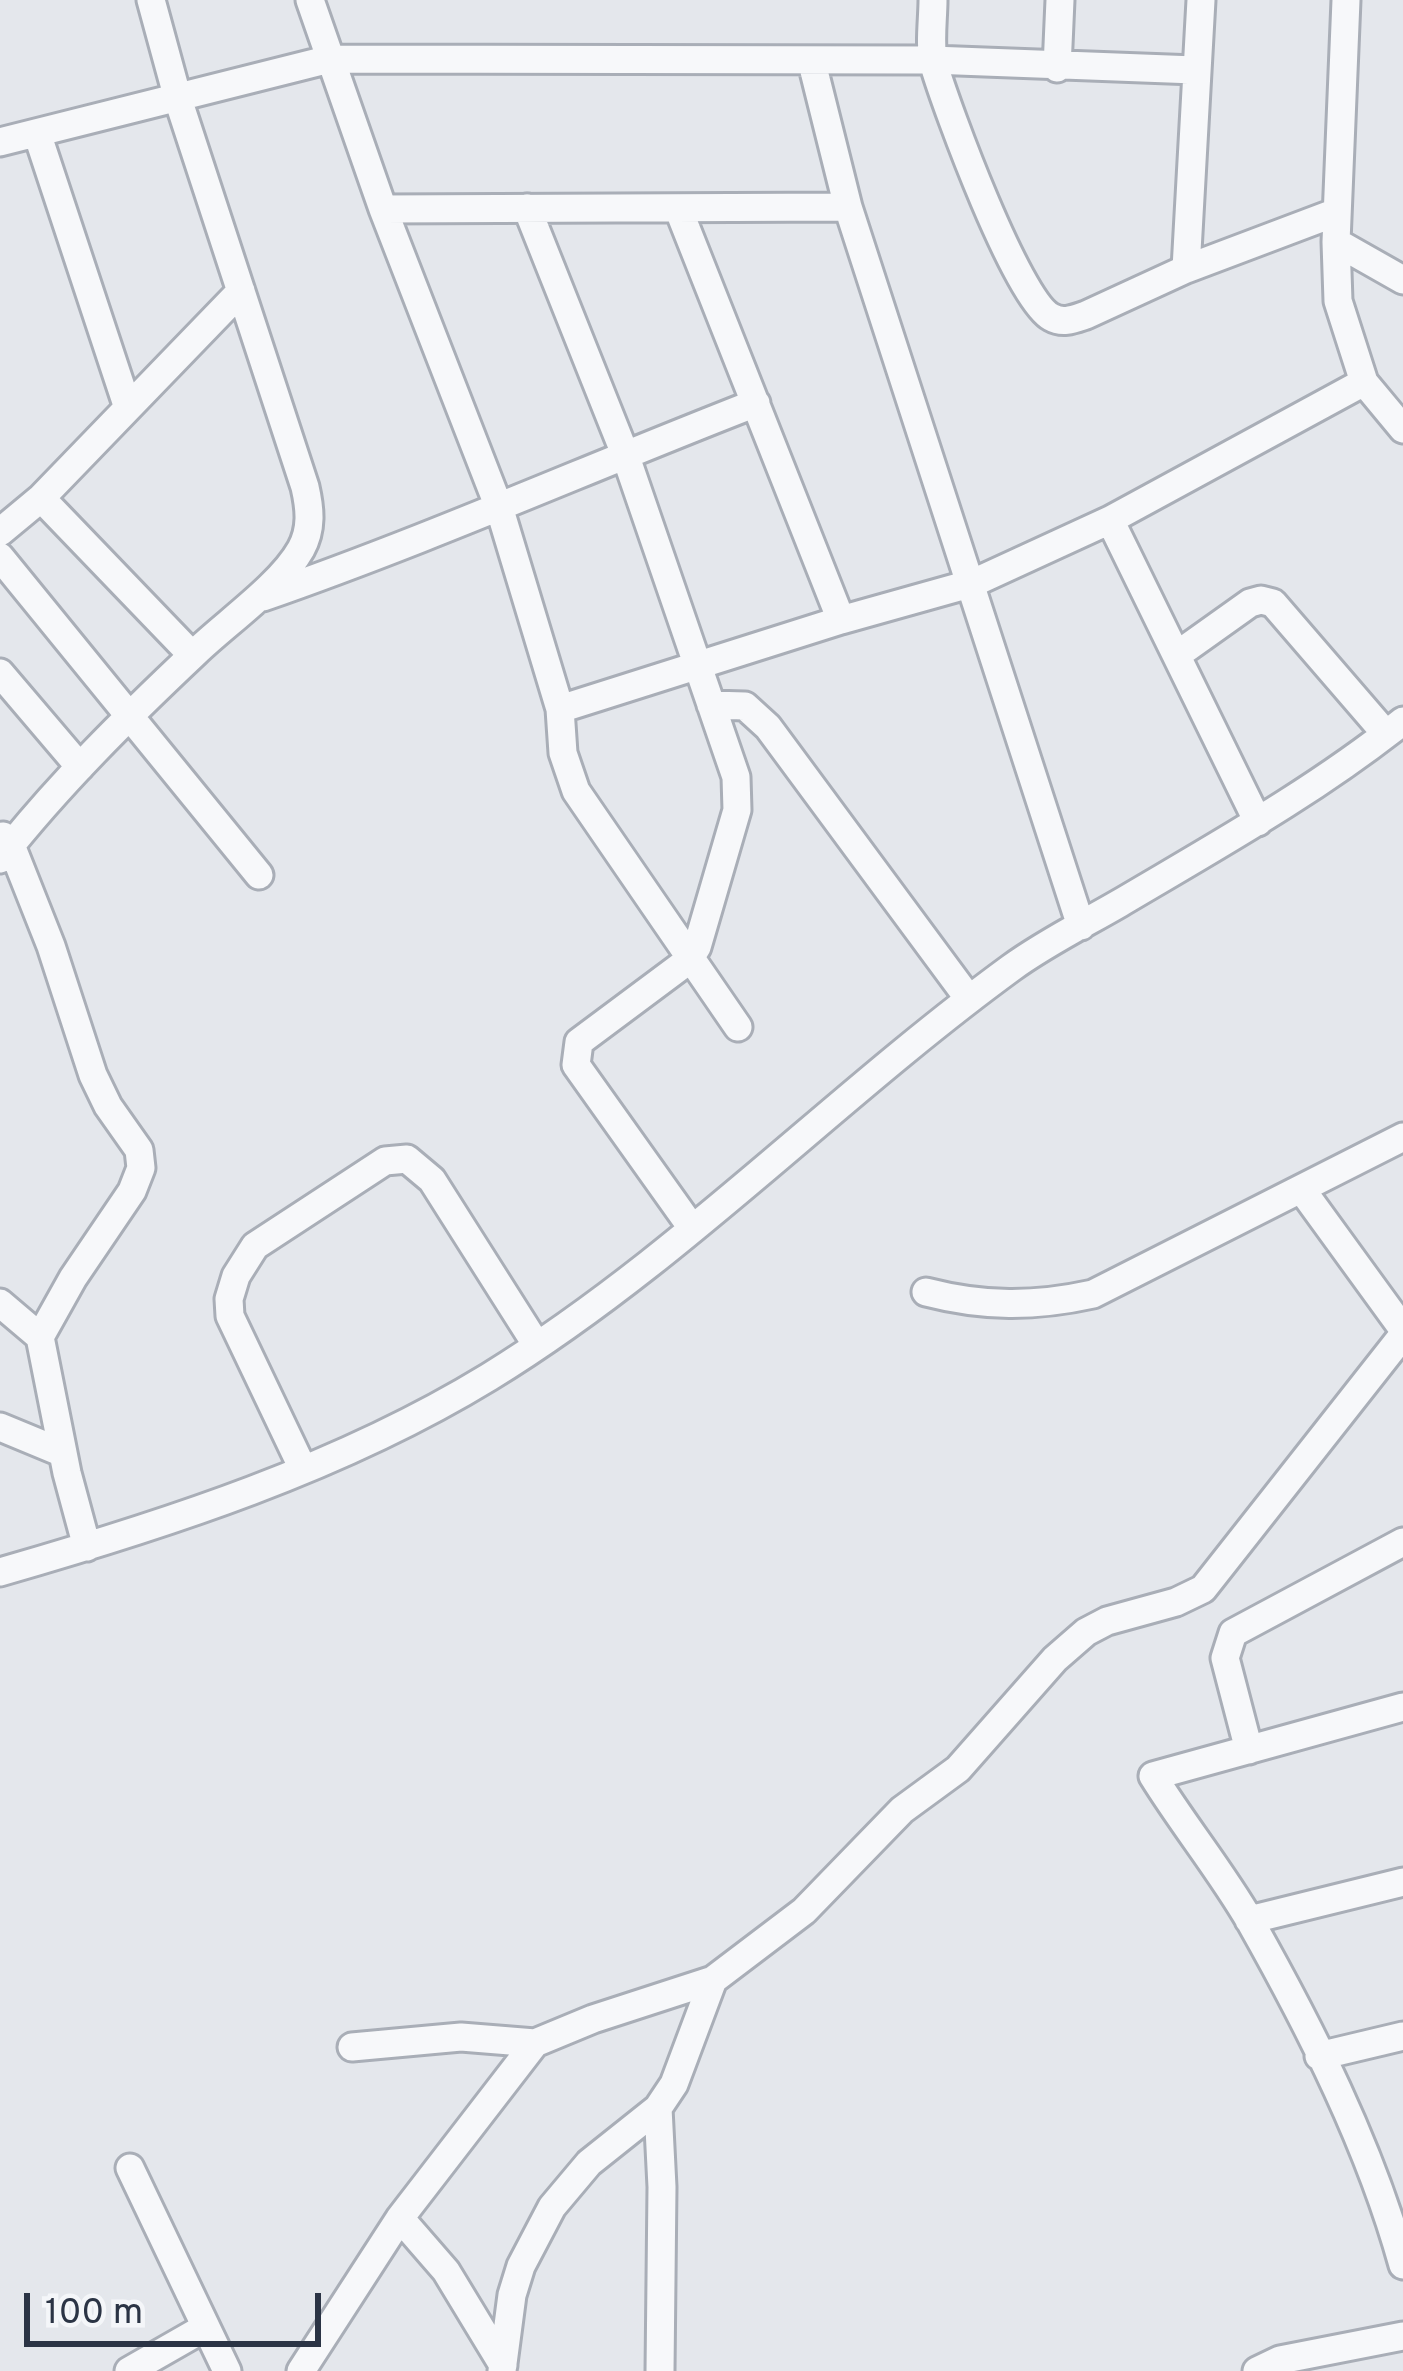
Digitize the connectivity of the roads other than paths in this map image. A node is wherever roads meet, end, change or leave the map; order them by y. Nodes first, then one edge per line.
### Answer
1 (151, 0) edge
2 (310, 0) edge
3 (933, 0) edge
4 (1060, 0) edge
5 (1201, 0) edge
6 (1346, 0) edge
7 (329, 58) junction
8 (932, 60) junction
9 (812, 62) junction
10 (1057, 68) junction
11 (1196, 70) junction
12 (178, 99) junction
13 (37, 133) junction
14 (0, 142) edge
15 (848, 207) junction
16 (527, 208) junction
17 (678, 208) junction
18 (383, 209) junction
19 (1337, 212) junction
20 (1336, 242) junction
21 (1186, 269) junction
22 (1403, 280) edge
23 (241, 291) junction
24 (1364, 382) junction
25 (755, 403) junction
26 (127, 405) junction
27 (1403, 429) edge
28 (625, 454) junction
29 (40, 498) junction
30 (500, 510) junction
31 (1110, 520) junction
32 (0, 532) edge
33 (0, 557) edge
34 (973, 583) junction
35 (248, 603) junction
36 (841, 620) junction
37 (192, 655) junction
38 (1178, 655) junction
39 (698, 665) junction
40 (0, 673) edge
41 (711, 705) junction
42 (560, 709) junction
43 (132, 716) junction
44 (1395, 727) edge
45 (80, 767) junction
46 (1258, 822) junction
47 (4, 845) edge
48 (259, 874) dead end
49 (1081, 926) junction
50 (688, 960) junction
51 (969, 999) junction
52 (738, 1028) dead end
53 (1403, 1137) edge
54 (1301, 1190) junction
55 (692, 1228) junction
56 (926, 1292) dead end
57 (0, 1303) edge
58 (1403, 1332) edge
59 (40, 1337) junction
60 (536, 1344) junction
61 (0, 1427) edge
62 (63, 1453) junction
63 (303, 1469) junction
64 (1403, 1541) edge
65 (87, 1547) junction
66 (0, 1572) edge
67 (1403, 1707) edge
68 (1250, 1750) junction
69 (1403, 1882) edge
70 (1250, 1920) junction
71 (713, 1980) junction
72 (1403, 2036) edge
73 (535, 2043) junction
74 (352, 2047) dead end
75 (1319, 2056) junction
76 (658, 2108) junction
77 (130, 2168) dead end
78 (1391, 2186) edge
79 (400, 2218) junction
80 (1403, 2265) edge
81 (206, 2327) junction
82 (1403, 2336) edge
83 (502, 2368) edge
84 (129, 2371) edge
85 (227, 2371) edge
86 (301, 2371) edge
87 (660, 2371) edge
88 (1257, 2371) edge

1 - 12 street
2 - 7 street
3 - 8 street
4 - 10 street
5 - 11 street
6 - 19 street
7 - 9 street
7 - 12 street
7 - 18 street
8 - 9 street
8 - 10 street
8 - 21 street
9 - 15 street
10 - 11 street
11 - 21 street
12 - 13 street
12 - 23 street
13 - 14 street
13 - 26 street
15 - 17 street
15 - 34 street
16 - 17 street
16 - 18 street
16 - 28 street
17 - 25 street
18 - 30 street
19 - 20 street
19 - 21 street
20 - 22 street
20 - 24 street
23 - 26 street
23 - 35 street
24 - 27 street
24 - 31 street
25 - 28 street
25 - 36 street
26 - 29 street
28 - 30 street
28 - 39 street
29 - 32 street
29 - 37 street
30 - 35 street
30 - 42 street
31 - 34 street
31 - 38 street
33 - 43 street
34 - 36 street
34 - 49 street
35 - 37 street
36 - 39 street
37 - 43 street
38 - 44 street
38 - 46 street
39 - 41 street
39 - 42 street
40 - 45 street
41 - 50 street
41 - 51 street
42 - 50 street
43 - 45 street
43 - 48 street
44 - 46 street
45 - 47 street
46 - 49 street
47 - 59 street
49 - 51 street
50 - 52 street
50 - 55 street
51 - 55 street
53 - 54 street
54 - 56 street
54 - 58 street
55 - 60 street
57 - 59 street
58 - 71 street
59 - 62 street
60 - 63 street
60 - 63 street
61 - 62 street
62 - 65 street
63 - 65 street
64 - 68 street
65 - 66 street
67 - 68 street
68 - 70 street
69 - 70 street
70 - 75 street
71 - 73 street
71 - 76 street
72 - 75 street
73 - 74 street
73 - 79 street
75 - 78 street
76 - 83 street
76 - 87 street
77 - 81 street
78 - 80 street
79 - 83 street
79 - 86 street
81 - 84 street
81 - 85 street
82 - 88 street

